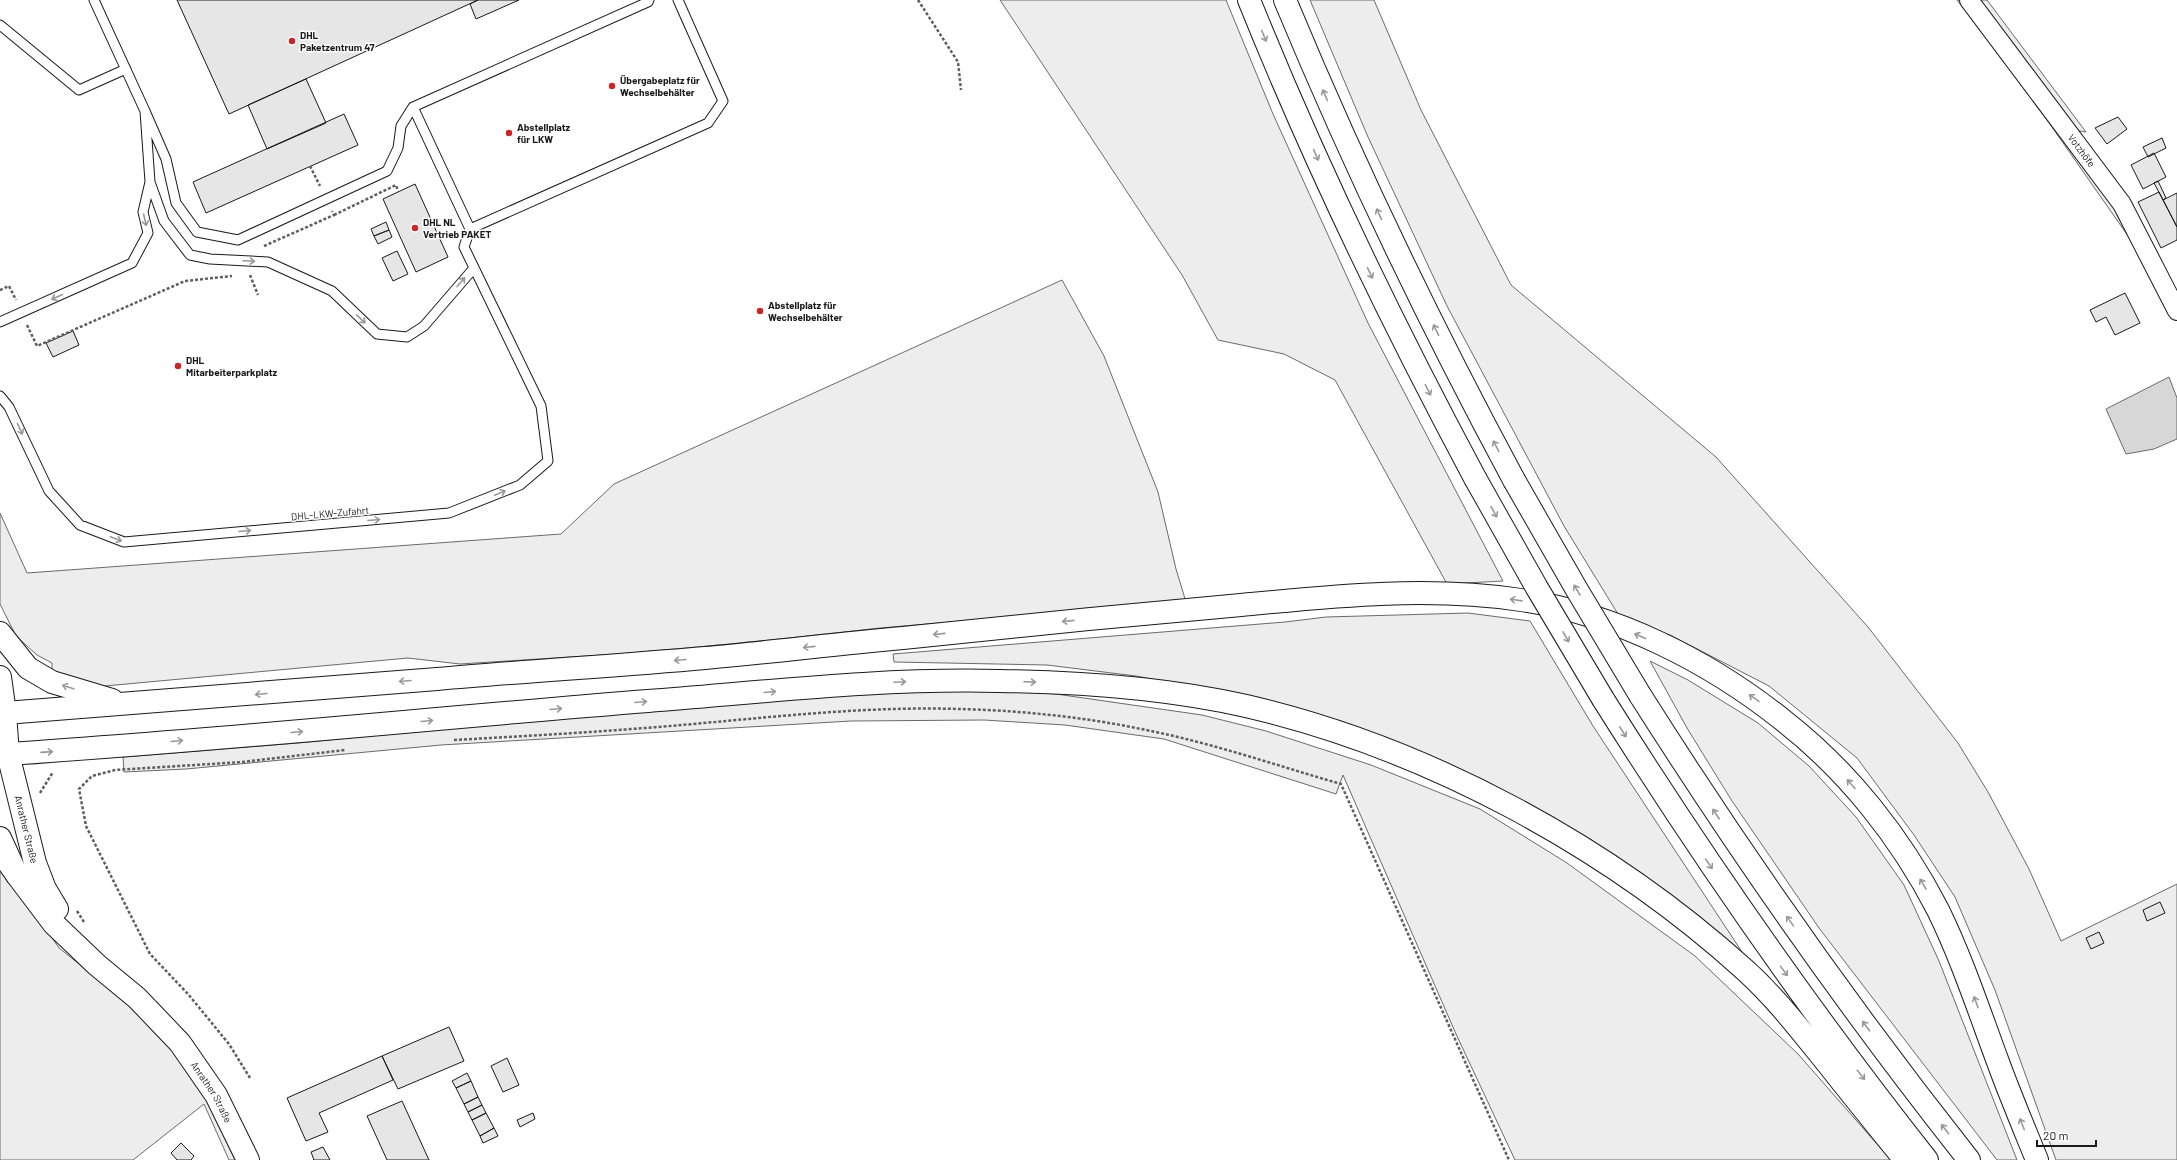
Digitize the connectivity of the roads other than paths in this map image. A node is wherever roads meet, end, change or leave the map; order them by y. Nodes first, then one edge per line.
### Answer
1 (94, 0) edge
2 (649, 0) edge
3 (678, 0) edge
4 (1249, 0) edge
5 (1285, 0) edge
6 (1969, 0) edge
7 (0, 25) edge
8 (126, 69) junction
9 (413, 107) junction
10 (145, 111) junction
11 (150, 182) junction
12 (470, 229) junction
13 (474, 268) junction
14 (2177, 311) edge
15 (0, 322) edge
16 (0, 396) edge
17 (0, 633) edge
18 (0, 677) edge
19 (133, 704) junction
20 (3, 713) edge
21 (4, 755) edge
22 (0, 838) edge
23 (0, 851) edge
24 (18, 875) junction
25 (97, 965) junction
26 (248, 1160) edge
27 (1905, 1160) edge
28 (1927, 1160) edge
29 (1969, 1160) edge
30 (2037, 1160) edge

1 - 8 lane
2 - 9 lane
3 - 12 lane
4 -> 28 main road, bridge
29 -> 5 main road, bridge
6 - 14 street, Votzhöfe
7 - 8 lane
8 - 10 lane
9 - 10 lane
9 - 12 lane
10 - 11 lane
11 -> 13 lane
11 -> 15 lane
12 - 13 lane
16 -> 13 lane, DHL-LKW-Zufahrt
19 -> 17 main road
18 - 20 main road, Anrather Straße
19 - 20 main road
30 -> 19 main road
20 - 21 main road, Anrather Straße
21 - 25 main road, Anrather Straße
21 -> 27 main road
22 - 24 main road, Anrather Straße
23 - 24 main road
24 - 25 main road, Anrather Straße
25 - 26 main road, Anrather Straße

